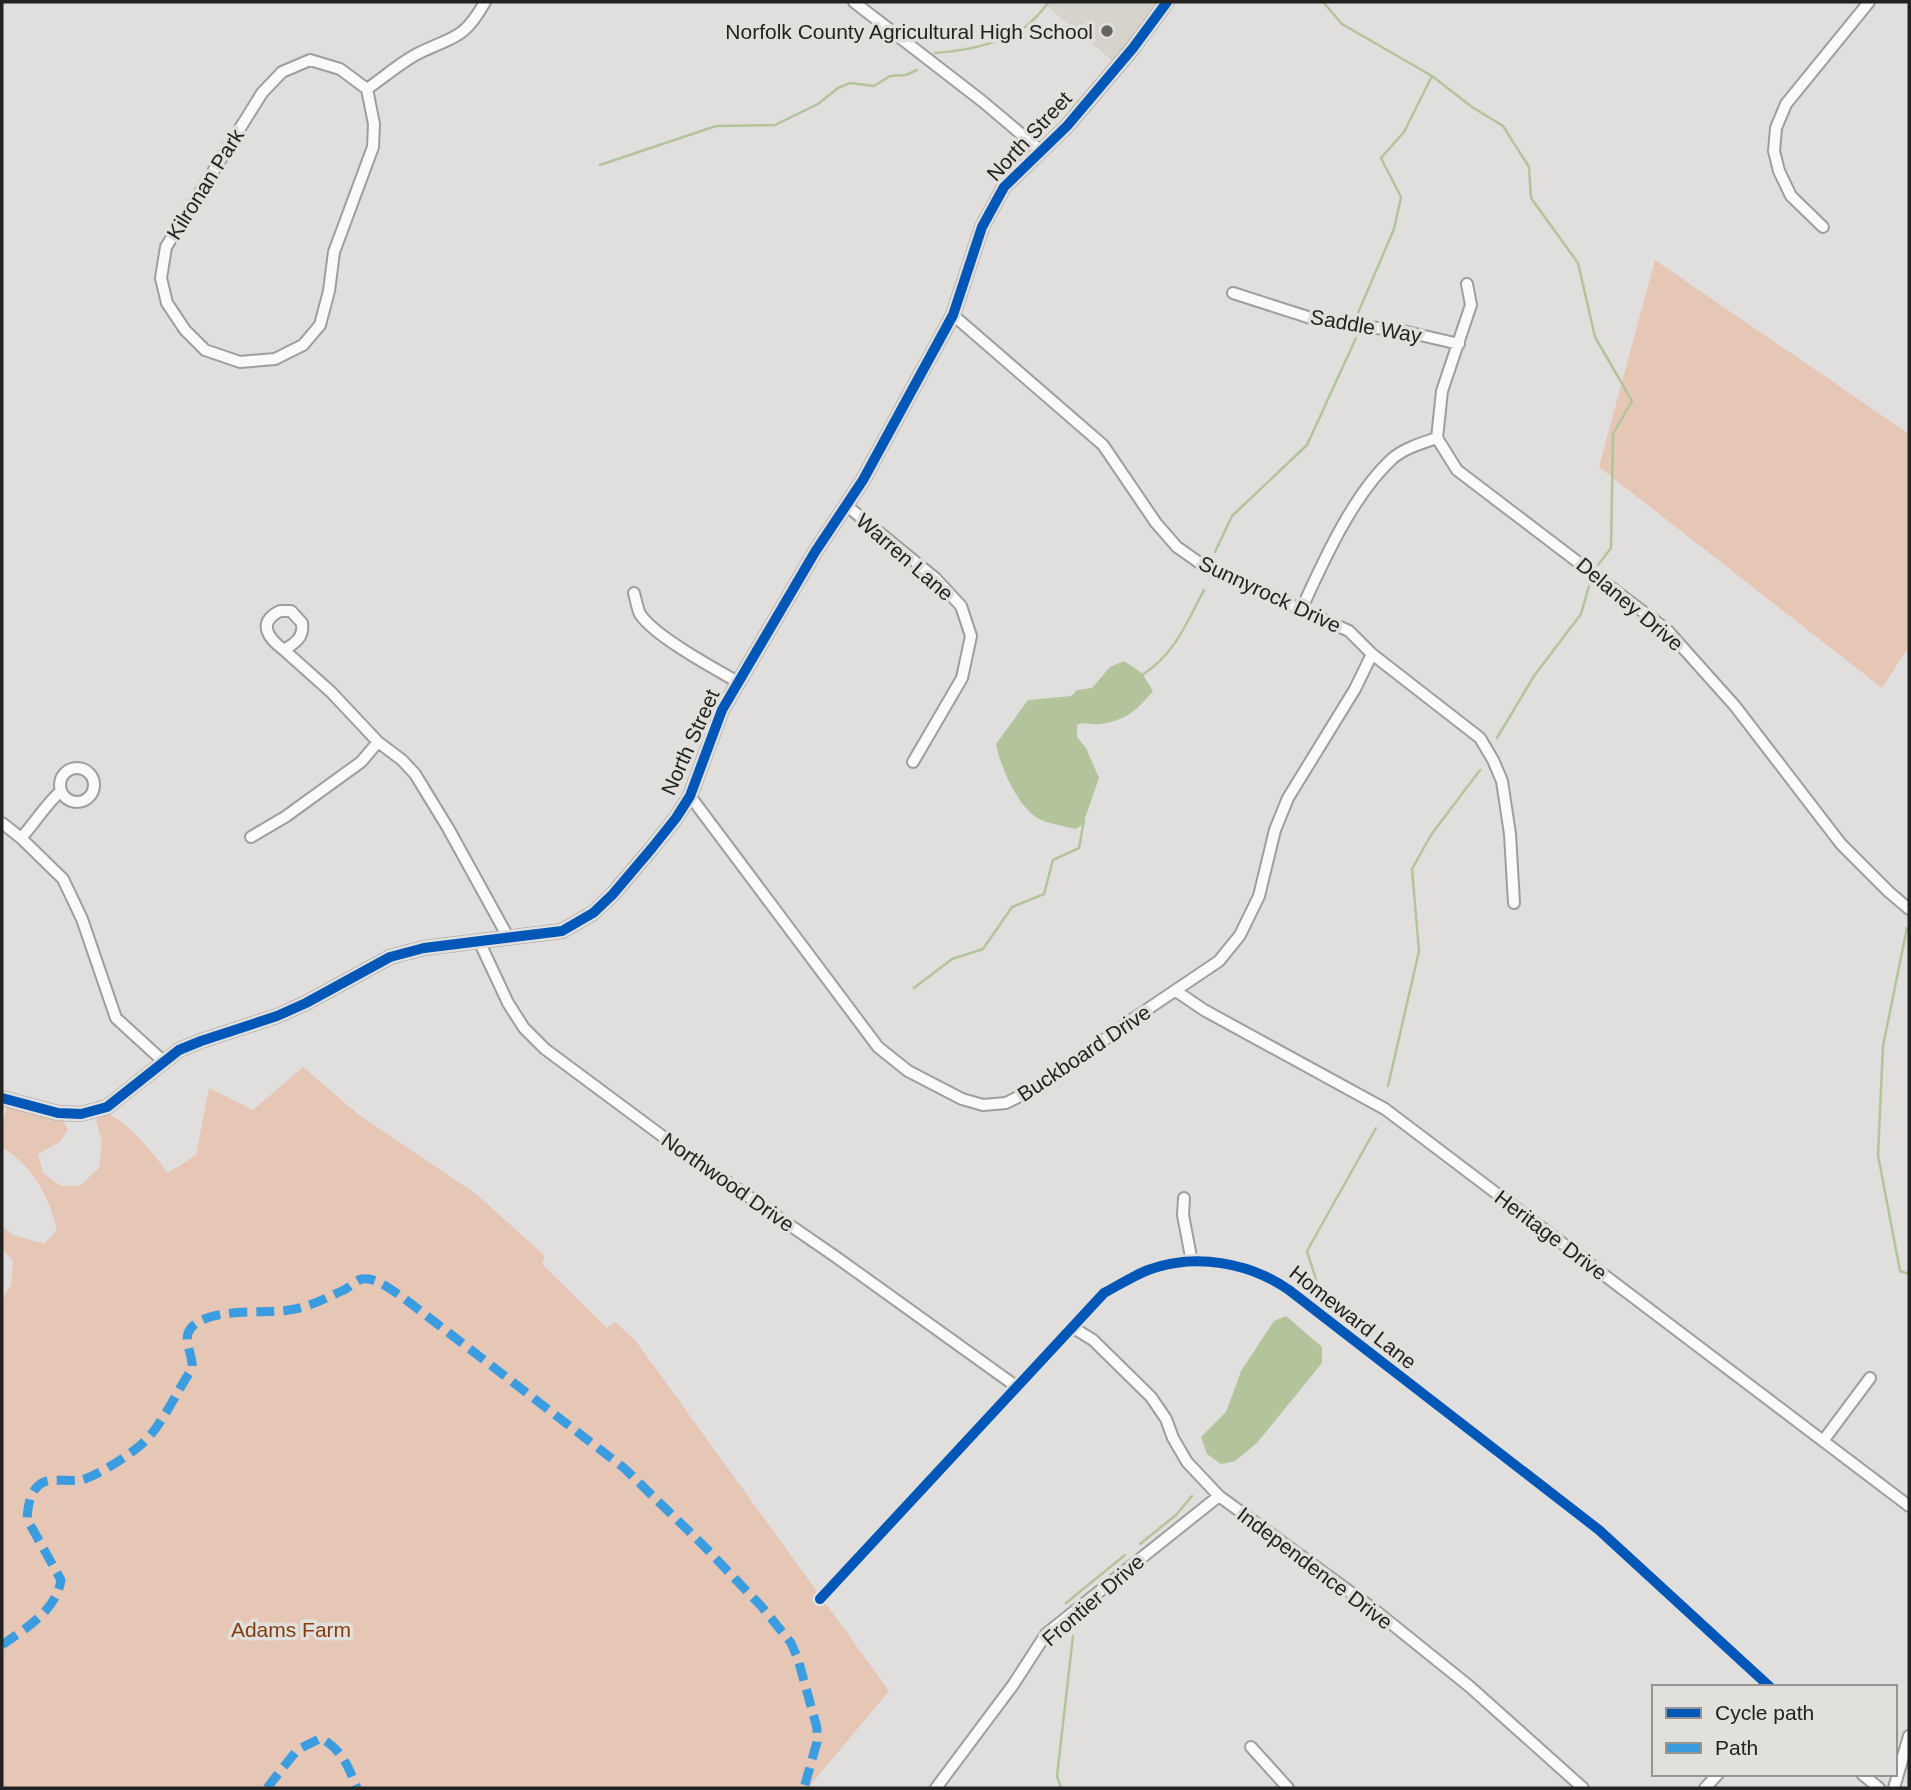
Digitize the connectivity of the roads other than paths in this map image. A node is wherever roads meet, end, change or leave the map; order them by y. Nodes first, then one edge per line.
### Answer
1 (485, 2) edge
2 (854, 2) edge
3 (1167, 2) edge
4 (1869, 2) edge
5 (367, 89) junction
6 (1041, 150) junction
7 (1823, 227) dead end
8 (1468, 284) dead end
9 (1233, 293) dead end
10 (953, 315) junction
11 (1459, 344) junction
12 (1437, 438) junction
13 (847, 506) junction
14 (634, 593) dead end
15 (1301, 610) junction
16 (284, 650) dead end
17 (1372, 654) junction
18 (738, 682) junction
19 (379, 742) junction
20 (913, 762) dead end
21 (61, 791) dead end
22 (690, 796) junction
23 (2, 823) edge
24 (251, 837) dead end
25 (21, 838) junction
26 (1514, 903) dead end
27 (1909, 909) edge
28 (508, 937) junction
29 (479, 941) junction
30 (1176, 991) junction
31 (163, 1061) junction
32 (2, 1098) edge
33 (1184, 1199) dead end
34 (1192, 1262) junction
35 (1072, 1327) junction
36 (1870, 1378) dead end
37 (1017, 1387) junction
38 (1823, 1441) junction
39 (1219, 1496) junction
40 (1909, 1506) edge
41 (820, 1599) dead end
42 (1768, 1685) edge
43 (1909, 1737) edge
44 (1251, 1747) dead end
45 (1864, 1776) edge
46 (936, 1788) edge
47 (1288, 1788) edge
48 (1583, 1788) edge
49 (1879, 1788) edge
50 (1894, 1788) edge

1 - 5 street
2 - 6 street
3 - 6 street, North Street
4 - 7 street
5 - 5 street, Kilronan Park
6 - 10 street, North Street
8 - 11 street
9 - 11 street, Saddle Way
10 - 13 street, North Street
10 - 15 street, Sunnyrock Drive
11 - 12 street
12 - 15 street
12 - 27 street, Delaney Drive
13 - 18 street, North Street
13 - 20 street, Warren Lane
14 - 18 street
15 - 17 street, Sunnyrock Drive
16 - 19 street
17 - 26 street, Sunnyrock Drive
17 - 30 street, Buckboard Drive
18 - 22 street, North Street
19 - 24 street
19 - 28 street
21 - 25 street
22 - 28 street, North Street
22 - 30 street, Buckboard Drive
23 - 25 street
25 - 31 street
28 - 29 street, North Street
29 - 31 street, North Street
29 - 37 street, Northwood Drive
30 - 38 street, Heritage Drive
31 - 32 street, North Street
33 - 34 street
34 - 35 street, Homeward Lane
34 - 42 street, Homeward Lane
35 - 37 street, Homeward Lane
35 - 39 street, Independence Drive
36 - 38 street
37 - 41 street, Homeward Lane
38 - 40 street, Heritage Drive
39 - 46 street, Frontier Drive
39 - 48 street, Independence Drive
43 - 50 street
44 - 47 street
45 - 49 street

